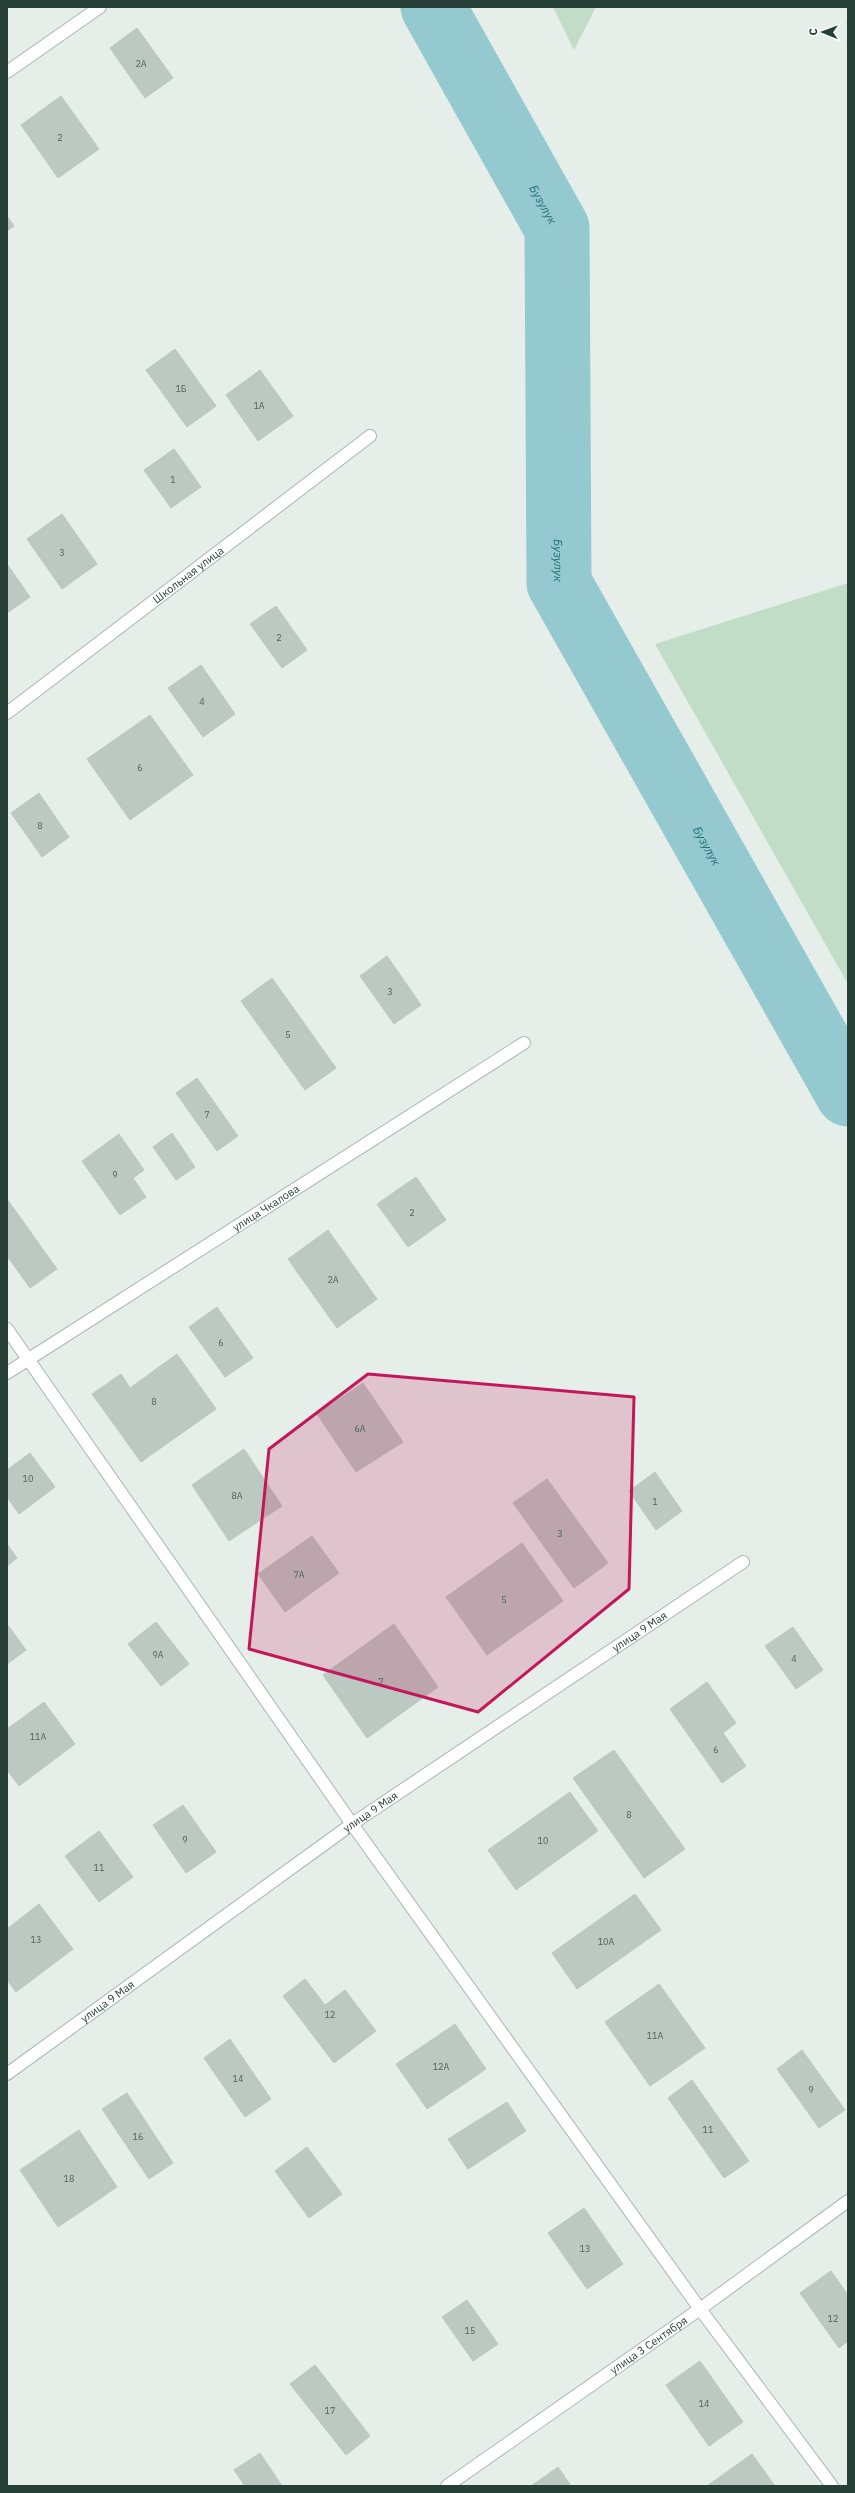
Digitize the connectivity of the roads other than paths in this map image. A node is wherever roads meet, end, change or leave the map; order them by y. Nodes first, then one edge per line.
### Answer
1 (100, 7) edge
2 (7, 72) edge
3 (370, 436) dead end
4 (7, 713) edge
5 (524, 1043) dead end
6 (7, 1329) edge
7 (27, 1358) junction
8 (7, 1373) edge
9 (743, 1562) dead end
10 (352, 1824) junction
11 (7, 2074) edge
12 (848, 2201) edge
13 (700, 2309) junction
14 (446, 2486) edge
15 (832, 2486) edge

1 - 2 street
3 - 4 street, Школьная улица
5 - 7 street, улица Чкалова
6 - 7 street
7 - 8 street, улица Чкалова
7 - 10 street
9 - 10 street, улица 9 Мая
10 - 11 street, улица 9 Мая
10 - 13 street
12 - 13 street, улица 3 Сентября
13 - 14 street, улица 3 Сентября
13 - 15 street

